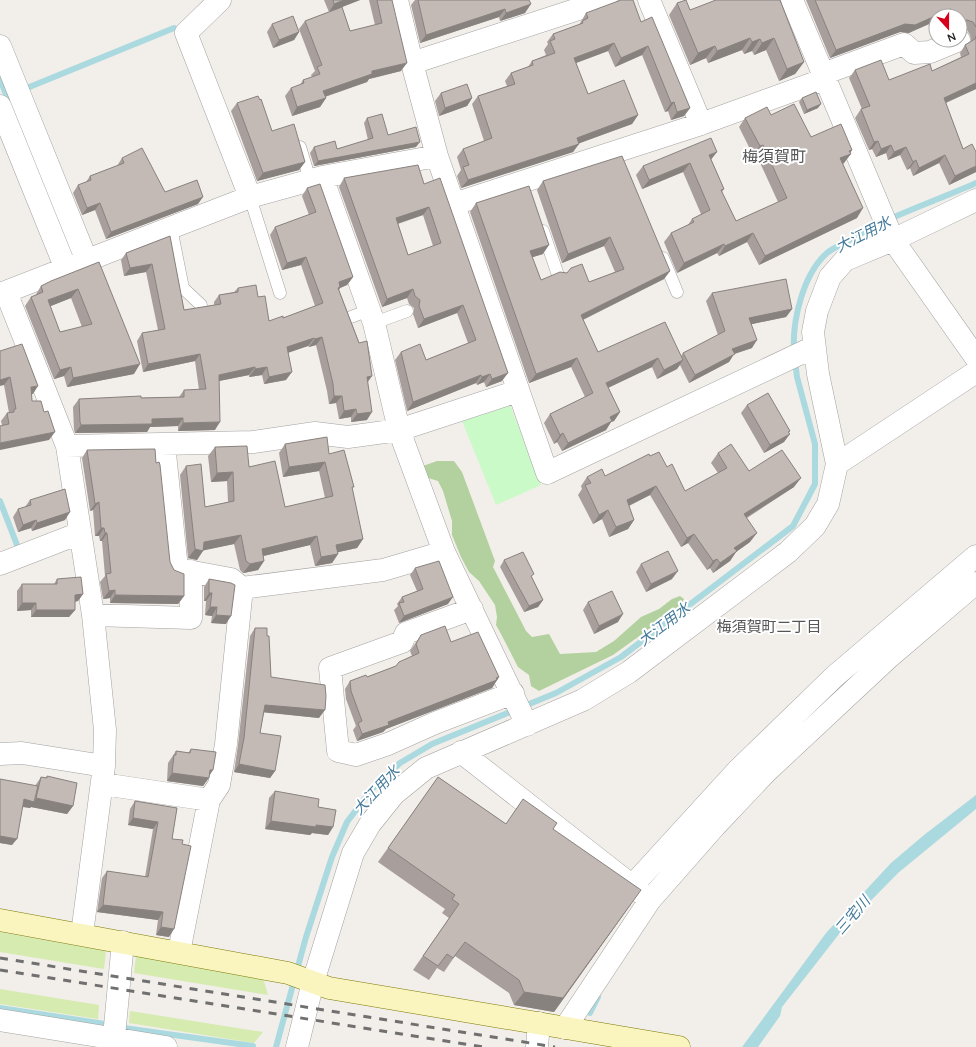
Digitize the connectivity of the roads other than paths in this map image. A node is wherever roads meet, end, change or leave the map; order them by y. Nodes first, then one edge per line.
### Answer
1 (220, 0) edge
2 (397, 0) edge
3 (606, 0) edge
4 (649, 0) edge
5 (792, 0) edge
6 (0, 46) edge
7 (940, 48) edge
8 (412, 63) junction
9 (824, 77) junction
10 (0, 106) edge
11 (701, 124) junction
12 (298, 138) edge
13 (437, 156) junction
14 (316, 178) junction
15 (250, 197) junction
16 (976, 200) edge
17 (454, 204) junction
18 (538, 217) edge
19 (171, 228) junction
20 (888, 228) junction
21 (660, 250) edge
22 (87, 261) junction
23 (66, 269) junction
24 (558, 276) edge
25 (677, 292) dead end
26 (3, 293) edge
27 (280, 293) dead end
28 (201, 306) edge
29 (407, 311) dead end
30 (365, 317) junction
31 (801, 353) junction
32 (976, 358) edge
33 (976, 372) edge
34 (518, 391) junction
35 (399, 430) junction
36 (164, 444) junction
37 (67, 446) junction
38 (837, 464) junction
39 (80, 533) junction
40 (444, 552) junction
41 (976, 556) edge
42 (0, 564) edge
43 (191, 572) junction
44 (976, 583) edge
45 (242, 588) junction
46 (472, 609) junction
47 (93, 615) junction
48 (520, 710) junction
49 (461, 752) junction
50 (0, 754) edge
51 (0, 766) edge
52 (104, 777) junction
53 (209, 800) junction
54 (633, 885) junction
55 (650, 900) junction
56 (0, 920) edge
57 (82, 934) junction
58 (123, 942) junction
59 (179, 952) junction
60 (302, 978) junction
61 (0, 1020) edge
62 (539, 1023) junction
63 (565, 1028) junction
64 (113, 1043) edge
65 (166, 1047) edge
66 (297, 1047) edge
67 (537, 1047) edge
68 (679, 1047) edge

1 - 15 street
2 - 8 street
3 - 8 street
4 - 11 street
5 - 9 street
6 - 22 street
7 - 9 street
8 - 13 street
9 - 11 street
9 - 20 street
10 - 23 street
11 - 17 street
12 - 14 lane
13 - 14 street
13 - 17 street
14 - 15 street
14 - 30 street
15 - 19 street
15 - 27 lane
16 - 20 street
17 - 34 street
18 - 24 lane
19 - 22 street
19 - 28 lane
20 - 31 street
20 - 32 street
21 - 25 lane
22 - 23 street
23 - 26 street
26 - 37 street
29 - 30 lane
30 - 35 street
31 - 34 street
31 - 38 street
33 - 38 street
34 - 35 street
35 - 36 street
35 - 40 street
36 - 37 street
36 - 43 street
37 - 39 street
38 - 48 street
39 - 42 street
39 - 47 street
40 - 45 street
40 - 46 street
41 - 54 street
43 - 45 street
43 - 47 street
44 - 55 street
45 - 53 street
46 - 48 street
46 - 48 street
47 - 52 street
48 - 49 street
49 - 54 street
49 - 60 street
50 - 52 street
51 - 52 street
52 - 53 street
52 - 57 street
53 - 59 street
54 - 55 street
55 - 63 street
56 - 57 street
57 - 58 street
58 - 59 street
58 - 64 street
59 - 60 street
60 - 62 street
60 - 66 street
61 - 64 street
62 - 63 street
62 - 67 street
63 - 68 street
64 - 65 street

